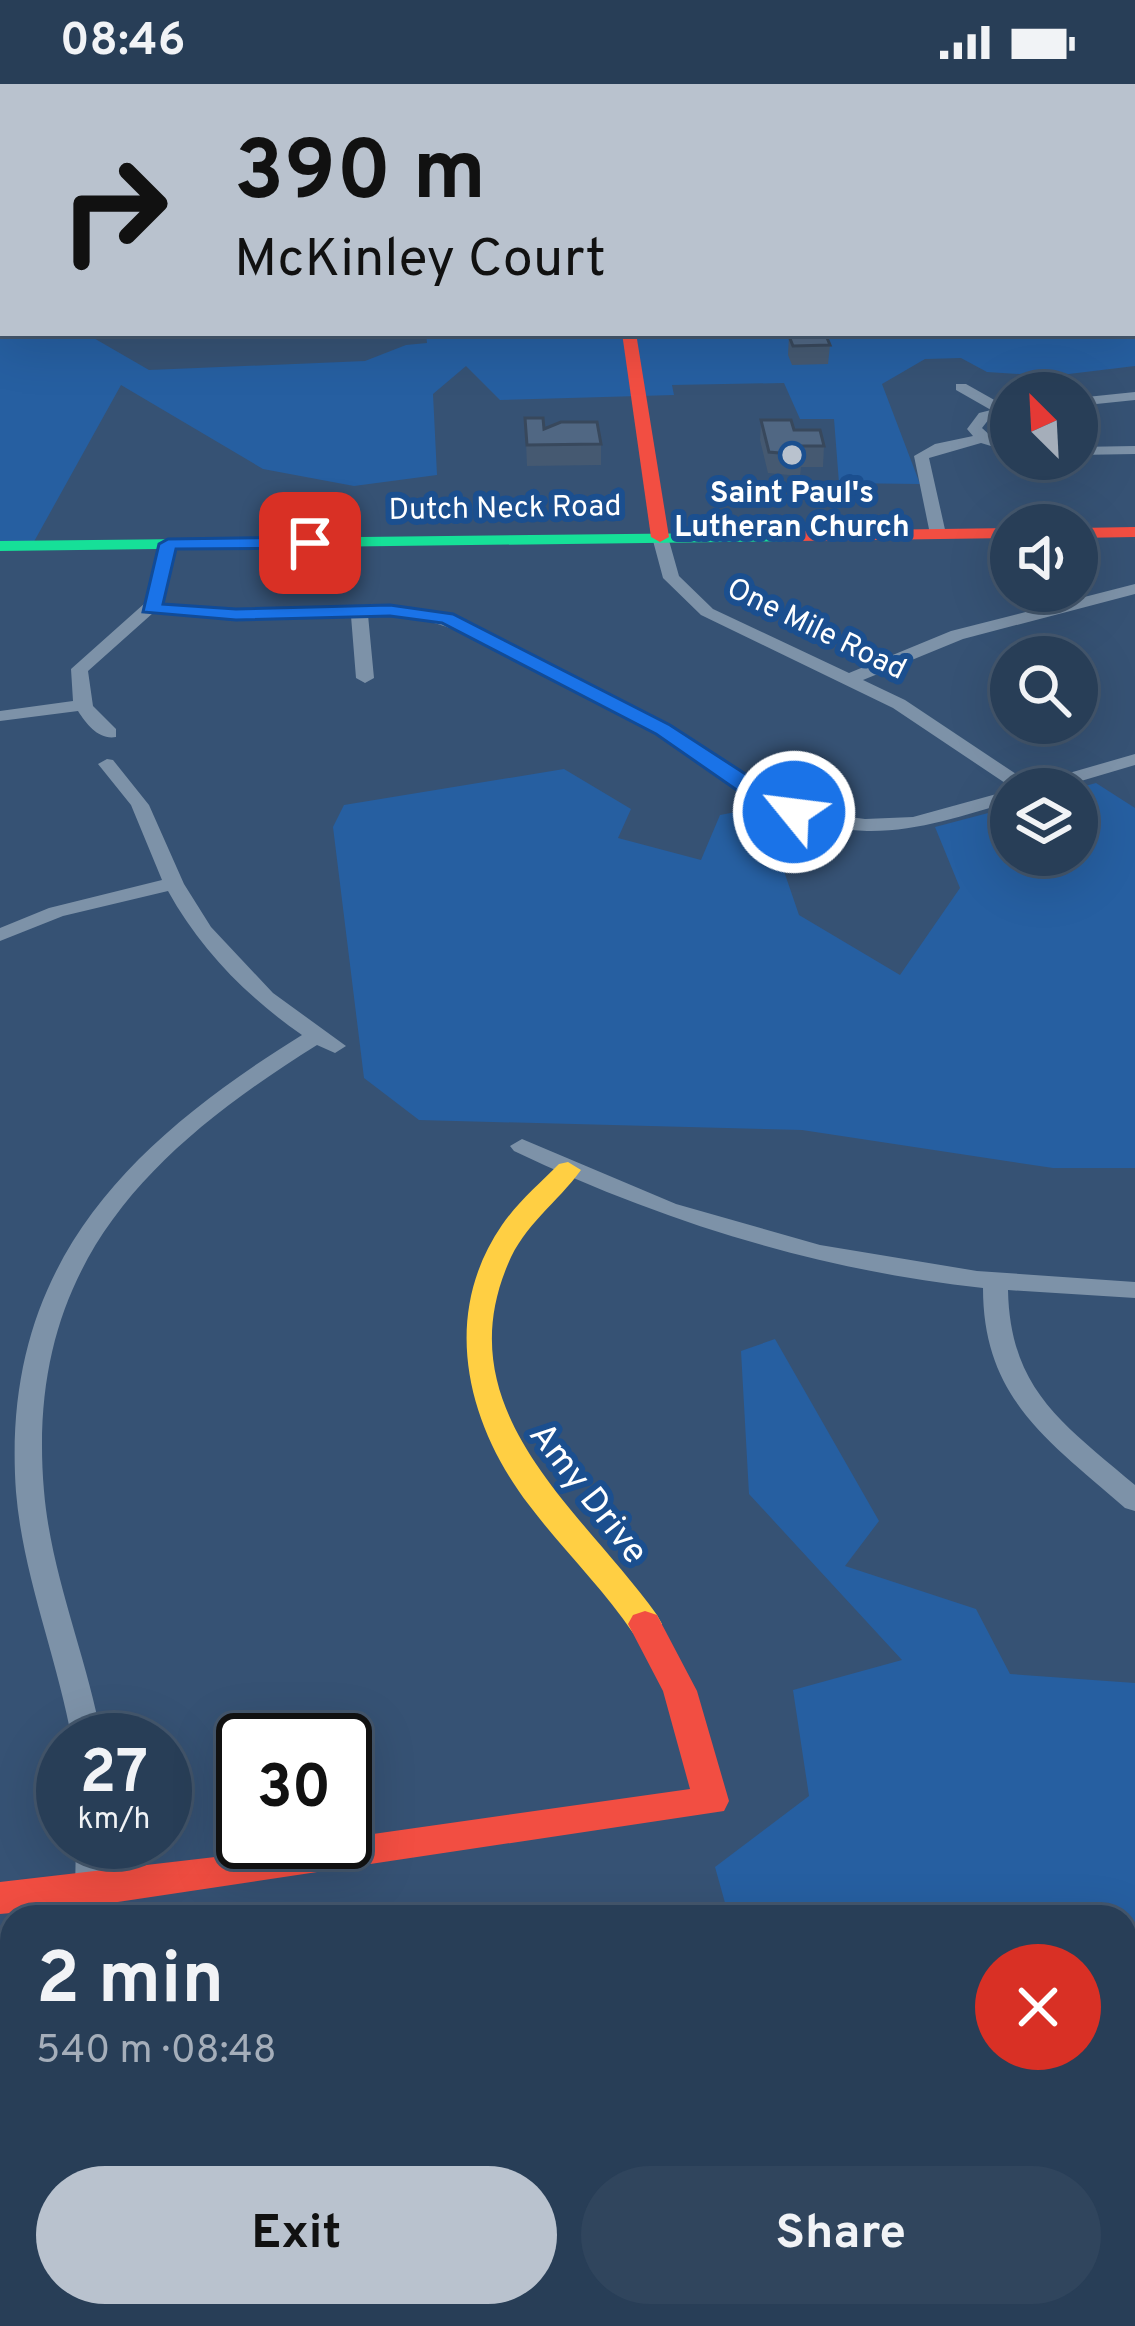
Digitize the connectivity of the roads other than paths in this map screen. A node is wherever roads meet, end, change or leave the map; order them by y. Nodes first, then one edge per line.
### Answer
1 (629, 336) edge
2 (962, 387) dead end
3 (1135, 395) edge
4 (1098, 399) edge
5 (990, 402) edge
6 (990, 417) edge
7 (983, 439) junction
8 (990, 441) edge
9 (1135, 450) edge
10 (1098, 451) edge
11 (1098, 532) edge
12 (1135, 532) edge
13 (990, 533) edge
14 (938, 534) junction
15 (660, 537) junction
16 (168, 544) junction
17 (0, 546) edge
18 (1135, 589) edge
19 (149, 608) junction
20 (359, 610) junction
21 (365, 678) dead end
22 (848, 680) junction
23 (84, 706) junction
24 (0, 716) edge
25 (110, 733) dead end
26 (1135, 759) edge
27 (107, 764) dead end
28 (998, 768) edge
29 (1098, 770) edge
30 (990, 802) edge
31 (174, 883) junction
32 (0, 935) edge
33 (522, 1146) dead end
34 (568, 1170) junction
35 (995, 1283) junction
36 (1135, 1290) edge
37 (1135, 1501) edge
38 (83, 1713) edge
39 (91, 1869) edge
40 (91, 1890) junction
41 (0, 1898) edge

1 - 15 street, One Mile Road
2 - 5 street
3 - 4 street
6 - 7 street
7 - 8 street
7 - 14 street
9 - 10 street
11 - 12 street
13 - 14 street, Dutch Neck Road
14 - 15 street, Dutch Neck Road
15 - 16 street, Dutch Neck Road
15 - 22 street, One Mile Road
16 - 17 street, Dutch Neck Road
16 - 19 street
18 - 22 street
19 - 20 street
19 - 23 street
20 - 21 street
20 - 30 street
22 - 28 street, One Mile Road
23 - 24 street
23 - 25 street
26 - 29 street
27 - 31 street
31 - 32 street
31 - 38 street
33 - 34 street
34 - 35 street
34 - 40 street, Amy Drive
35 - 36 street
35 - 37 street
39 - 40 street
40 - 41 street

